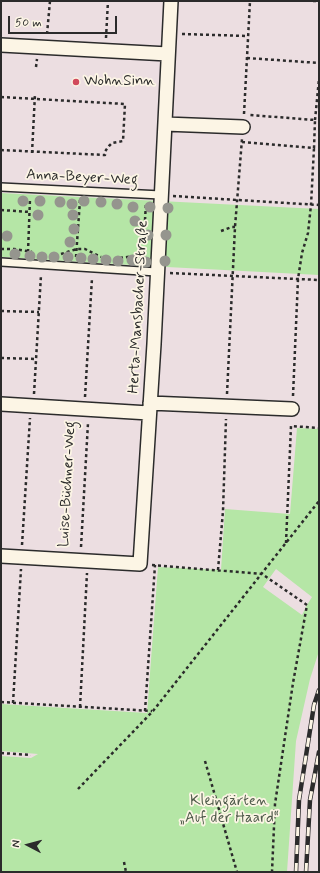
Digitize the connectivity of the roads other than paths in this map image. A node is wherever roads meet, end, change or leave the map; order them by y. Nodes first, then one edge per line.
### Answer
1 (172, 1) edge
2 (1, 45) edge
3 (168, 54) junction
4 (165, 124) junction
5 (242, 127) dead end
6 (1, 187) edge
7 (161, 195) junction
8 (1, 262) edge
9 (157, 265) junction
10 (1, 404) edge
11 (150, 408) junction
12 (292, 409) road end
13 (1, 556) edge

1 - 3 street, Herta-Mansbacher-Straße
2 - 3 street
3 - 4 street, Herta-Mansbacher-Straße
4 - 5 street
4 - 7 street, Herta-Mansbacher-Straße
6 - 7 lane, Anna-Beyer-Weg
7 - 9 street, Herta-Mansbacher-Straße
8 - 9 lane
9 - 11 street, Herta-Mansbacher-Straße
10 - 11 street, Luise-Büchner-Weg
11 - 12 street, Luise-Büchner-Weg
11 - 13 street, Herta-Mansbacher-Straße

